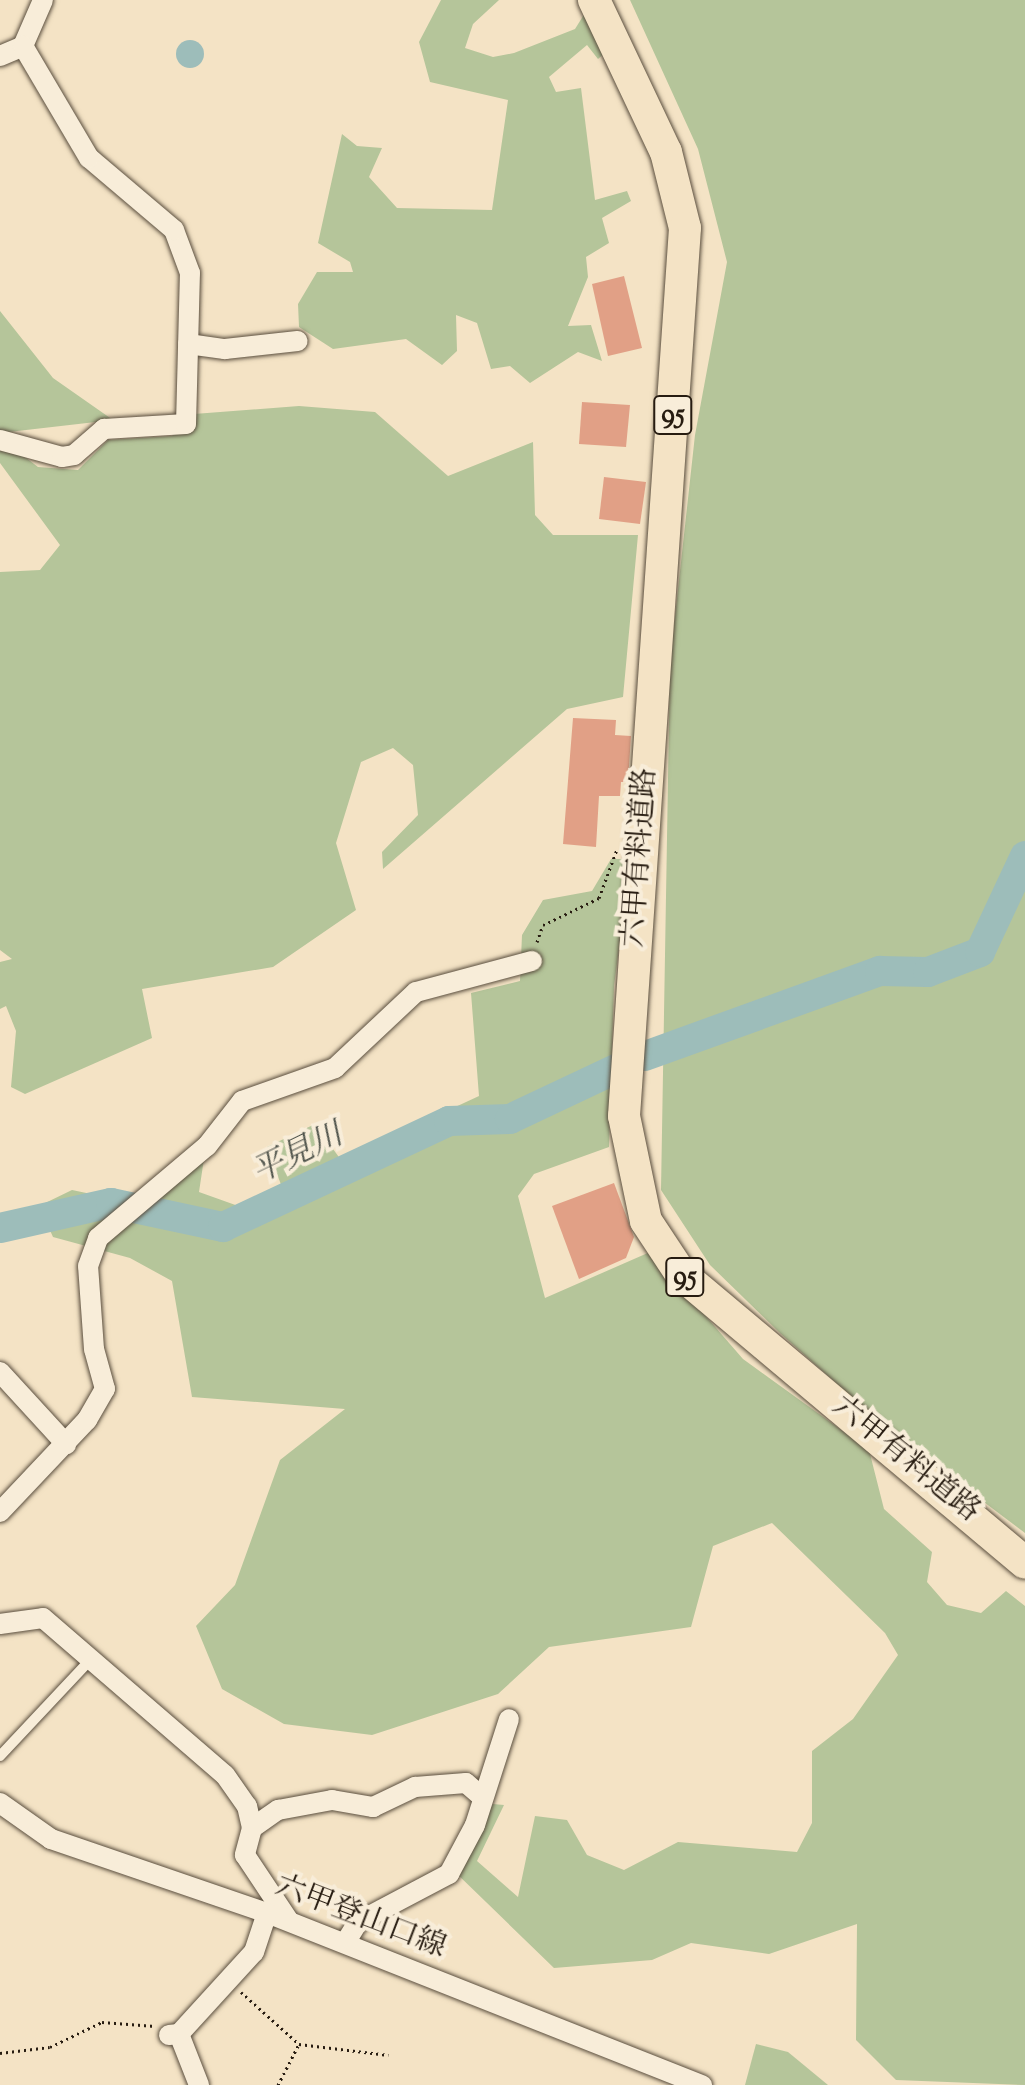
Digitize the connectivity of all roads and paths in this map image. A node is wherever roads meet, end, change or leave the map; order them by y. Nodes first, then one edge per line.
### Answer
1 (43, 0) edge
2 (594, 0) edge
3 (23, 46) junction
4 (0, 56) edge
5 (298, 341) dead end
6 (188, 344) junction
7 (0, 440) edge
8 (642, 847) junction
9 (532, 961) joint
10 (0, 1372) edge
11 (66, 1444) junction
12 (970, 1511) junction
13 (0, 1512) edge
14 (1025, 1548) edge
15 (1025, 1563) edge
16 (0, 1624) edge
17 (94, 1657) junction
18 (509, 1719) dead end
19 (0, 1756) edge
20 (482, 1797) junction
21 (0, 1803) edge
22 (252, 1828) junction
23 (267, 1913) junction
24 (289, 1921) junction
25 (345, 1943) junction
26 (230, 1980) junction
27 (174, 2034) junction
28 (299, 2044) junction
29 (0, 2053) edge
30 (388, 2055) dead end
31 (199, 2085) edge
32 (278, 2085) edge
33 (702, 2085) edge

1 - 3 street
2 - 8 main road, 六甲有料道路 / 95
3 - 4 street
3 - 6 street
5 - 6 street
6 - 7 street
8 - 9 path
8 - 12 main road, 六甲有料道路 / 95
9 - 11 street
10 - 11 street
11 - 13 street
12 - 14 main road, 95
12 - 15 main road, 六甲有料道路 / 95
16 - 17 street
17 - 19 lane
17 - 22 street
18 - 20 street
20 - 22 street
20 - 25 street
21 - 23 street, 六甲登山口線
22 - 24 street
23 - 24 street, 六甲登山口線
23 - 26 street
24 - 25 street, 六甲登山口線
25 - 33 street, 六甲登山口線
26 - 27 street
26 - 28 path
27 - 29 path
27 - 31 street
28 - 30 path
28 - 32 path

